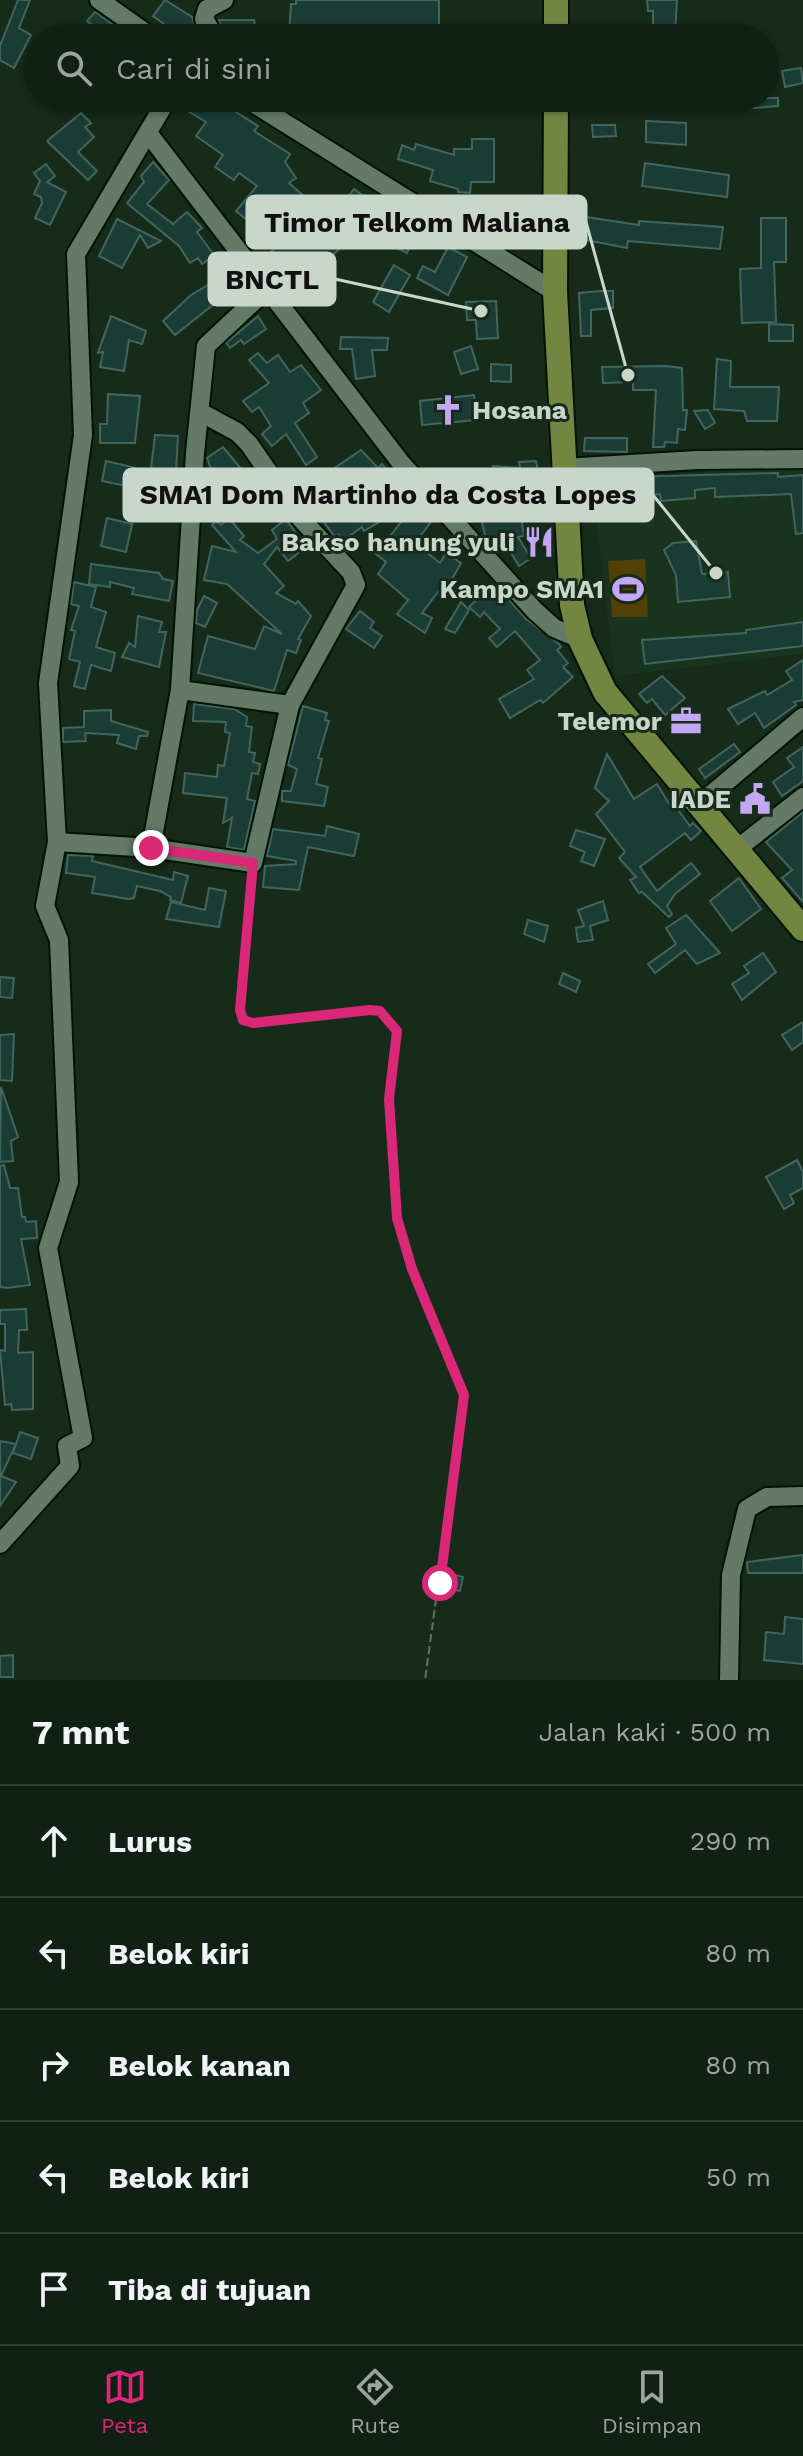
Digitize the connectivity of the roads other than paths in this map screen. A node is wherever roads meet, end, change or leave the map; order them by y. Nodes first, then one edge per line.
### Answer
1 (99, 0) edge
2 (224, 0) edge
3 (556, 0) edge
4 (133, 24) edge
5 (207, 24) edge
6 (556, 24) edge
7 (160, 112) edge
8 (267, 112) edge
9 (556, 112) edge
10 (148, 133) junction
11 (267, 289) junction
12 (555, 292) junction
13 (200, 412) junction
14 (803, 459) edge
15 (564, 468) junction
16 (580, 639) junction
17 (180, 690) junction
18 (290, 705) junction
19 (803, 717) edge
20 (803, 797) edge
21 (700, 804) junction
22 (57, 842) junction
23 (151, 848) junction
24 (737, 849) junction
25 (803, 929) edge
26 (803, 1496) edge
27 (0, 1544) edge
28 (729, 1680) edge

1 - 4 street
2 - 5 street
3 - 6 main road
7 - 10 street
8 - 12 street
9 - 12 main road
10 - 11 street
10 - 22 street
11 - 13 street
11 - 16 street
12 - 15 main road
13 - 17 street
13 - 18 street
14 - 15 street
15 - 16 main road
16 - 21 main road
17 - 18 street
17 - 23 street
18 - 23 street
19 - 21 street
20 - 24 street
21 - 24 main road
22 - 23 street
22 - 27 street
24 - 25 main road
26 - 28 street

